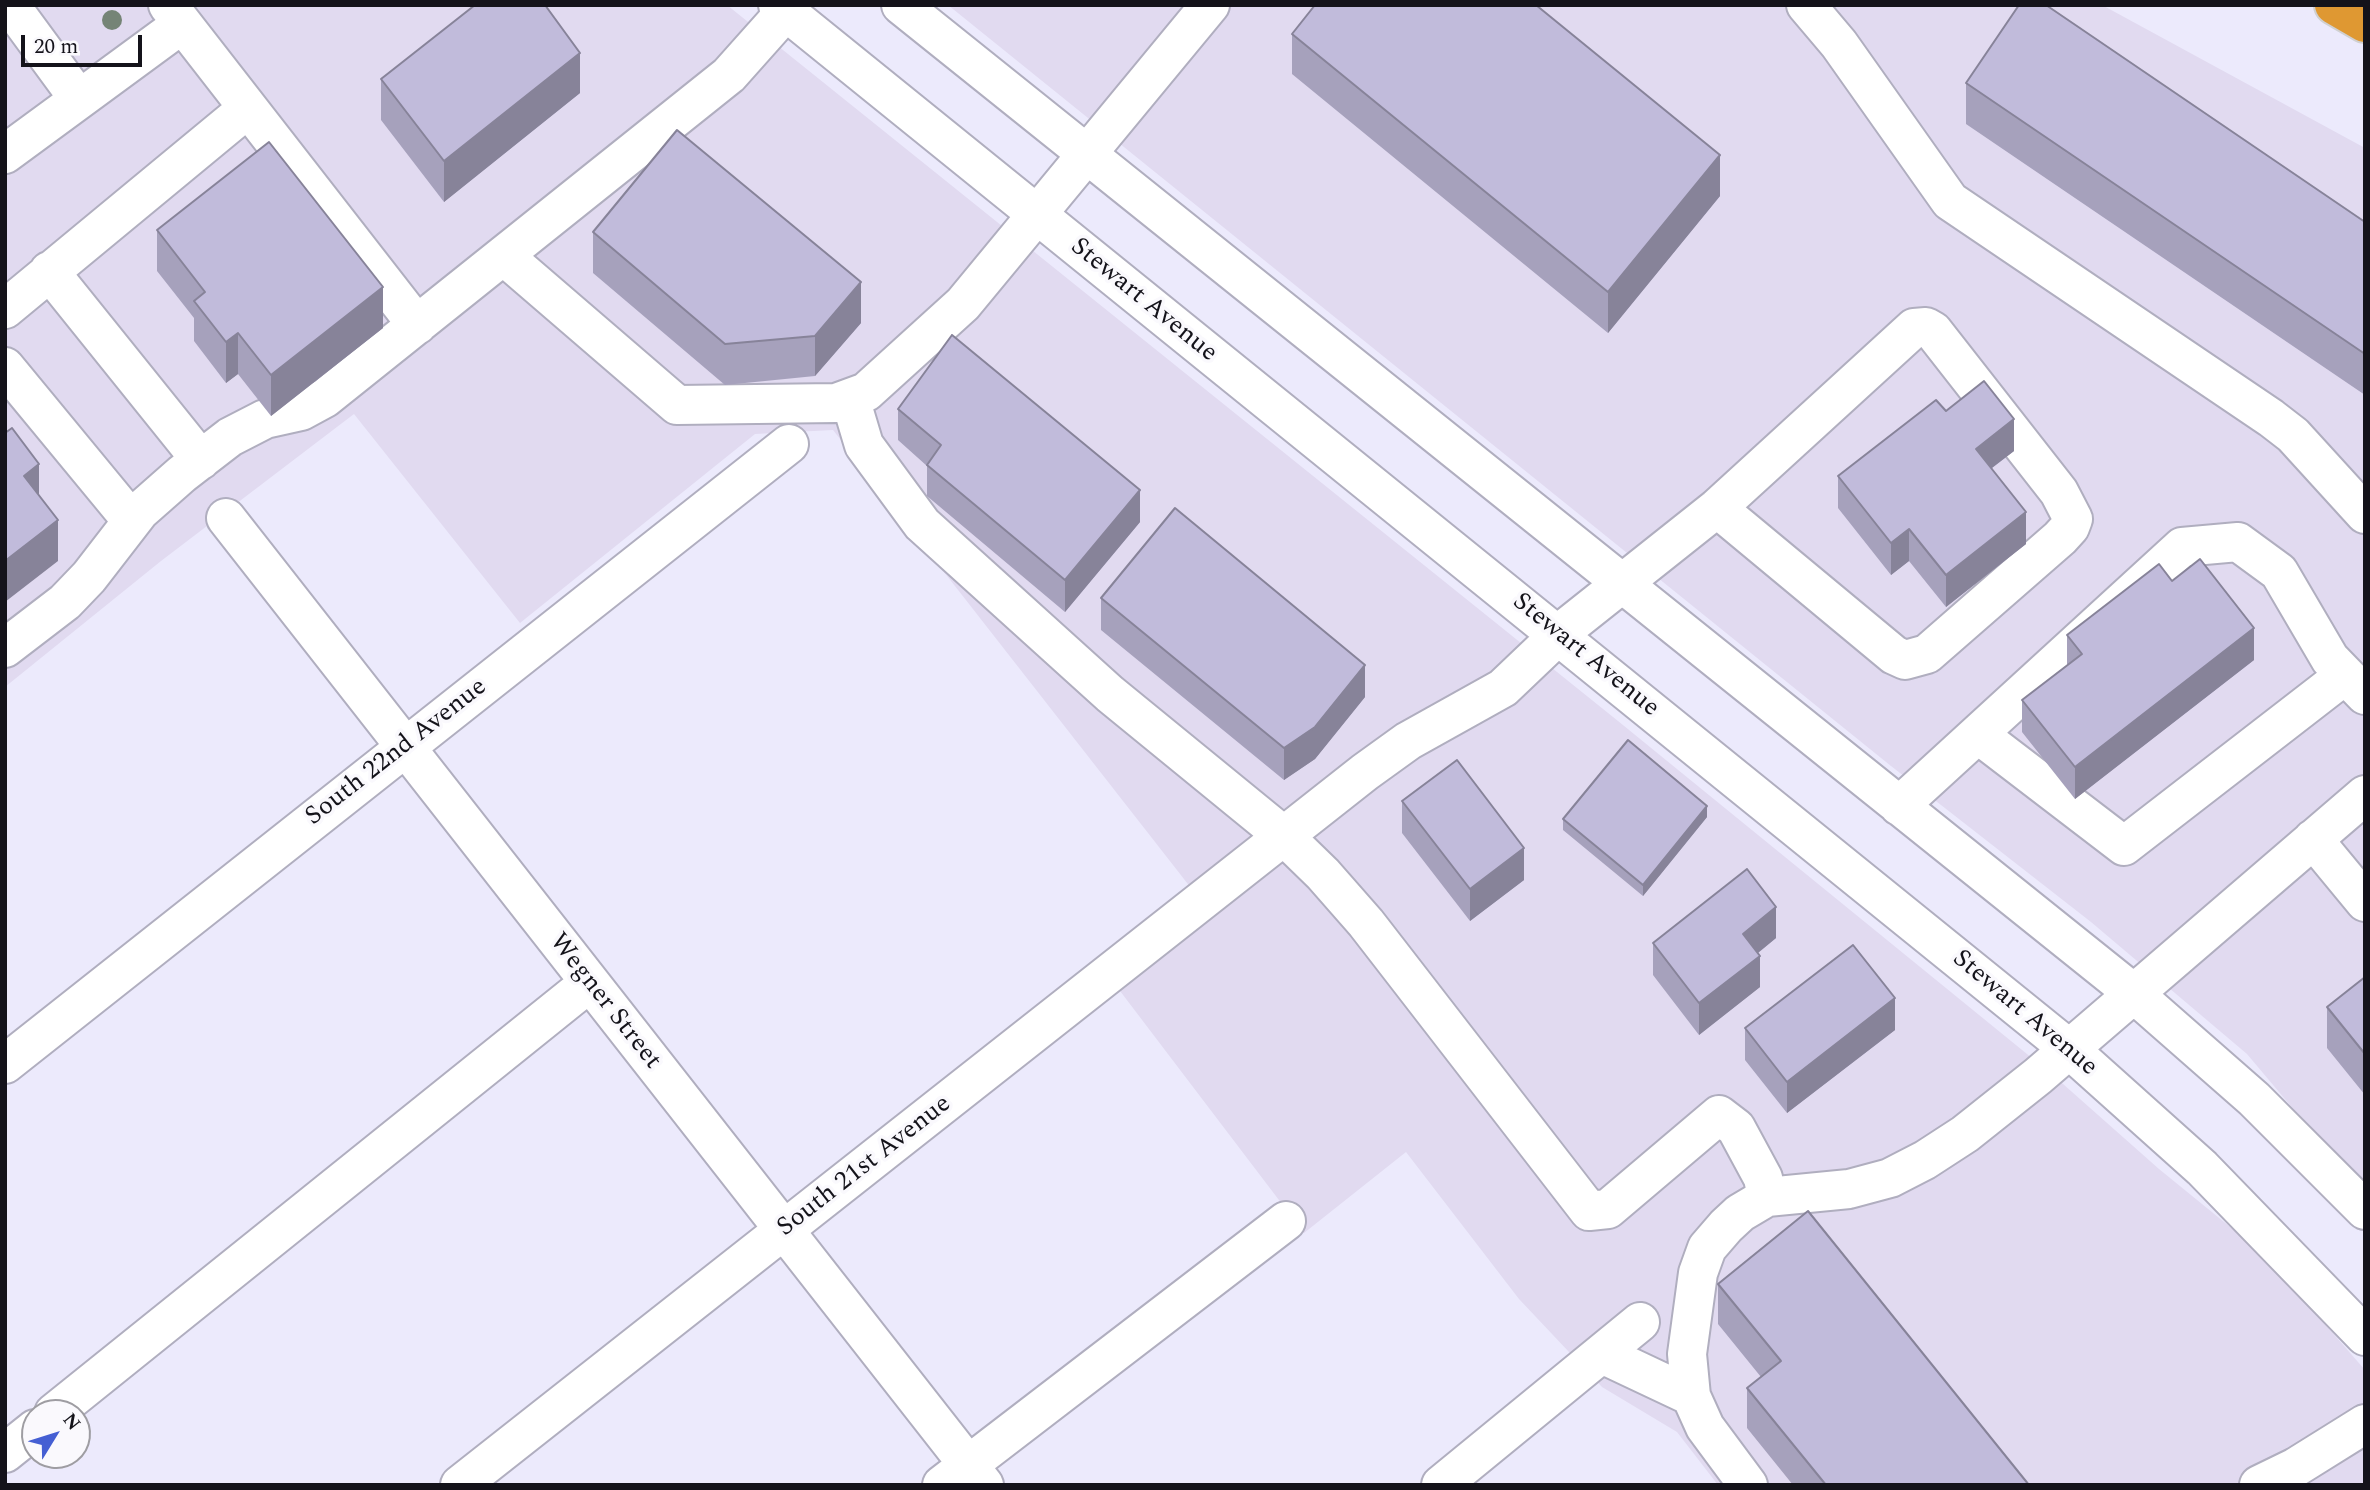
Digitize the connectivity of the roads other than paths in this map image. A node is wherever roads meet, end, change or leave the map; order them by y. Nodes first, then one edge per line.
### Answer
1 (10, 5) edge
2 (901, 5) edge
3 (1210, 5) edge
4 (1806, 5) edge
5 (2334, 5) edge
6 (782, 8) edge
7 (175, 15) edge
8 (2365, 23) edge
9 (79, 99) junction
10 (247, 109) junction
11 (5, 154) edge
12 (1086, 155) junction
13 (1037, 215) junction
14 (503, 257) junction
15 (49, 271) junction
16 (5, 309) edge
17 (417, 325) junction
18 (5, 367) edge
19 (850, 398) junction
20 (789, 444) dead end
21 (201, 460) junction
22 (1717, 508) junction
23 (2365, 514) edge
24 (226, 518) dead end
25 (132, 521) junction
26 (1623, 585) junction
27 (1558, 635) junction
28 (5, 648) edge
29 (2355, 685) edge
30 (1979, 735) junction
31 (403, 748) junction
32 (2365, 796) edge
33 (1899, 806) junction
34 (2313, 839) junction
35 (1278, 843) junction
36 (2365, 902) edge
37 (589, 983) junction
38 (2132, 992) junction
39 (2068, 1048) junction
40 (5, 1064) edge
41 (1768, 1197) junction
42 (2365, 1210) edge
43 (1286, 1221) dead end
44 (784, 1230) junction
45 (1640, 1322) dead end
46 (2365, 1336) edge
47 (1602, 1354) junction
48 (1691, 1396) junction
49 (71, 1399) edge
50 (2365, 1424) edge
51 (21, 1440) edge
52 (5, 1452) edge
53 (965, 1478) edge
54 (460, 1485) edge
55 (1441, 1485) edge
56 (1748, 1485) edge
57 (2259, 1485) edge

1 - 9 street
2 - 12 street
3 - 12 street
4 - 23 street
5 - 8 highway
6 - 13 street, Stewart Avenue
6 - 14 street
7 - 9 street
7 - 10 street
9 - 11 street
10 - 15 street
10 - 17 street
12 - 13 street
12 - 26 street
13 - 19 street
13 - 27 street, Stewart Avenue
14 - 17 street
14 - 19 street
15 - 16 street
15 - 21 street
17 - 21 street
18 - 25 street
19 - 35 street
20 - 31 street, South 22nd Avenue
21 - 25 street
22 - 22 street, South 21st Avenue
22 - 26 street, South 21st Avenue
24 - 31 street, Wegner Street
25 - 28 street
26 - 27 street, South 21st Avenue
26 - 33 street
27 - 35 street, South 21st Avenue
27 - 39 street, Stewart Avenue
29 - 30 street
29 - 30 street
30 - 33 street
31 - 37 street, Wegner Street
31 - 40 street, South 22nd Avenue
32 - 34 street
33 - 38 street
34 - 36 street
34 - 38 street
35 - 41 street
35 - 44 street, South 21st Avenue
37 - 44 street, Wegner Street
37 - 49 street
38 - 39 street
38 - 42 street
39 - 41 street
39 - 46 street, Stewart Avenue
41 - 48 street
43 - 53 street
44 - 53 street, Wegner Street
44 - 54 street, South 21st Avenue
45 - 47 street
47 - 48 street
47 - 55 street
48 - 56 street
50 - 57 street
51 - 52 street

